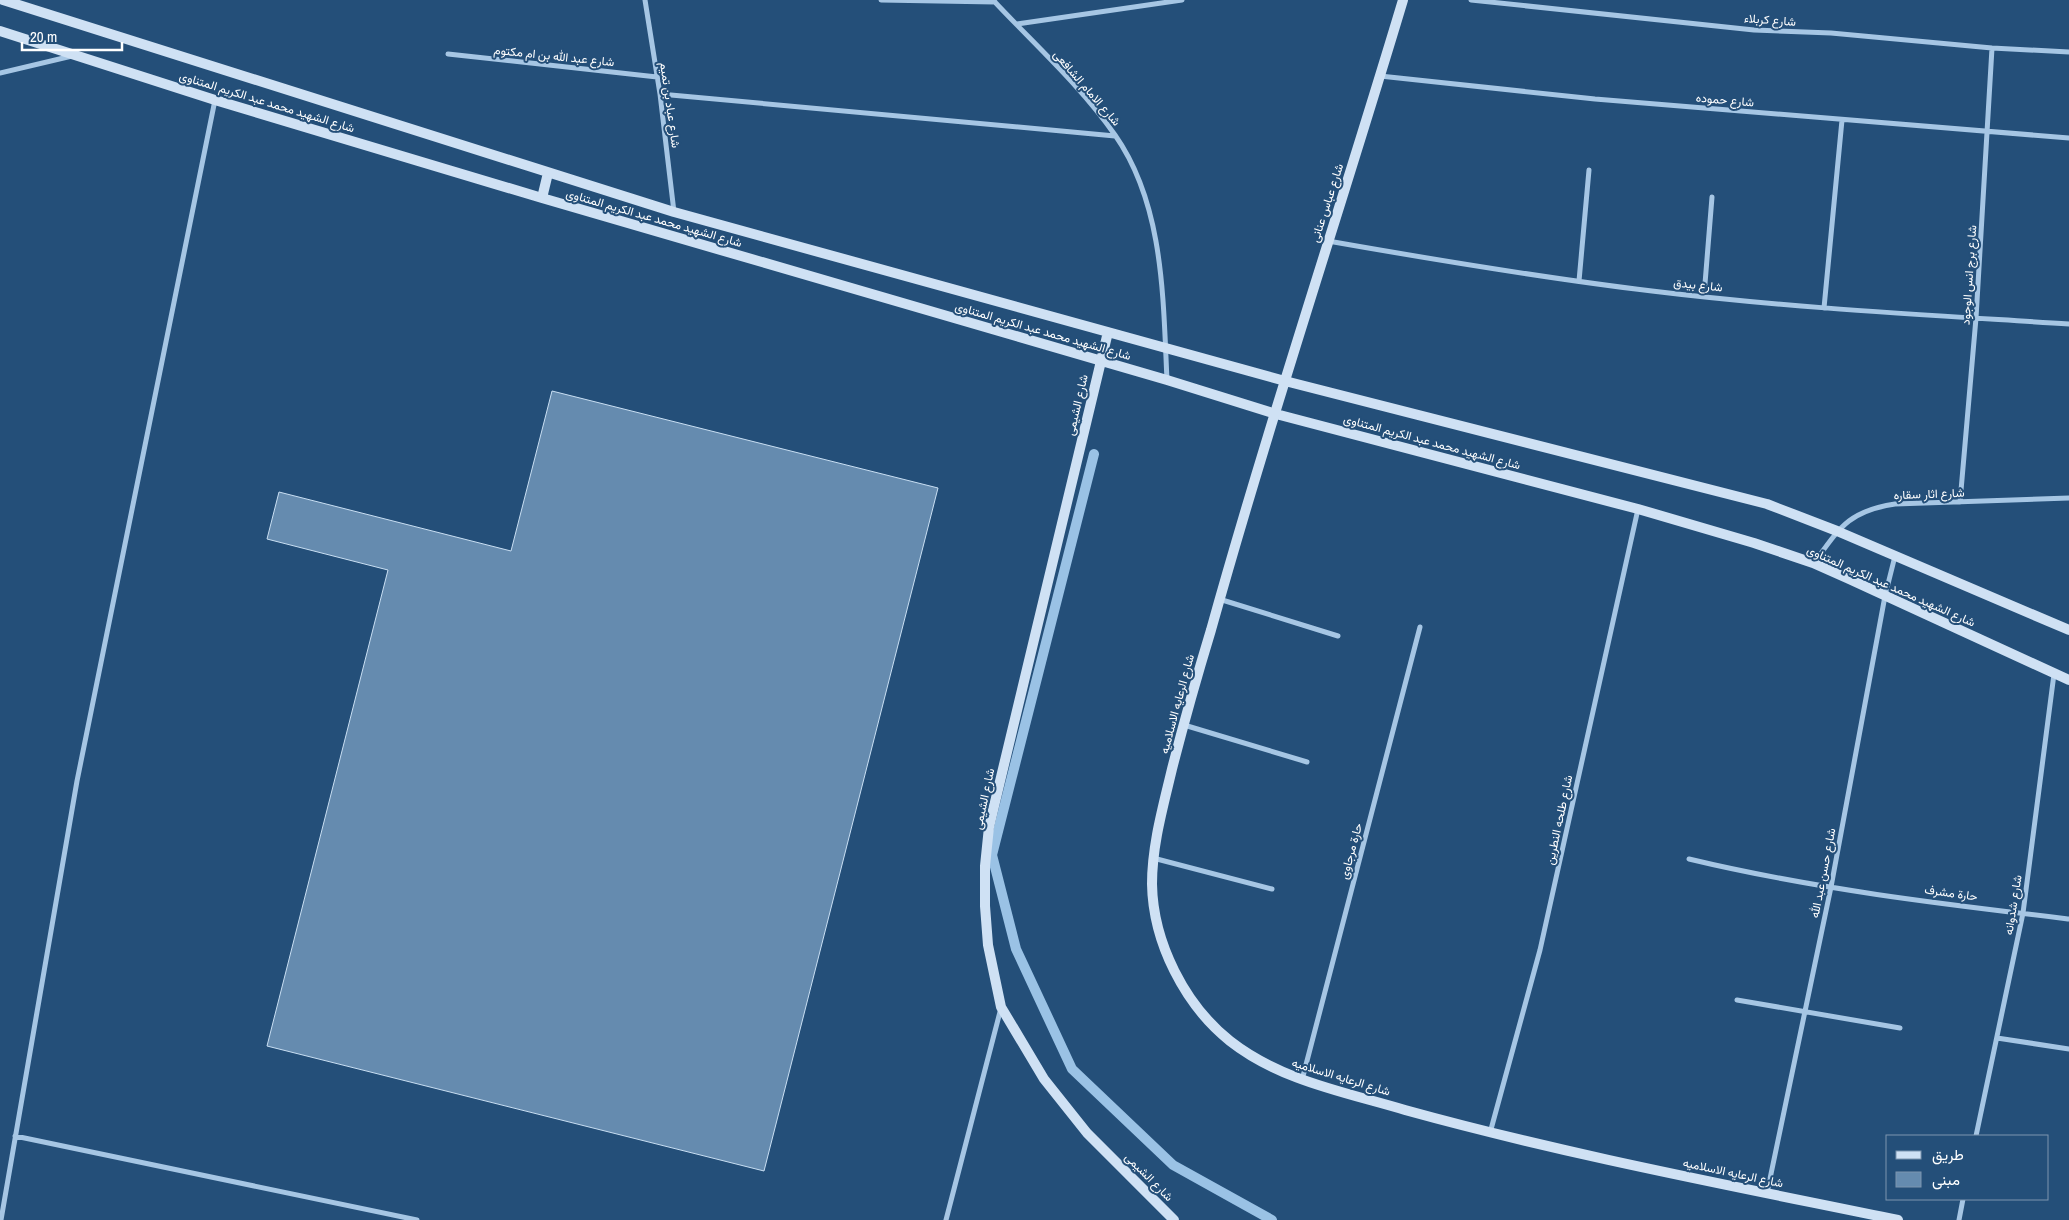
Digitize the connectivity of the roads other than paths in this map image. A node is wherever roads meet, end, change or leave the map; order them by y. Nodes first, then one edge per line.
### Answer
1 (3, 0) edge
2 (645, 0) edge
3 (881, 0) edge
4 (1182, 0) edge
5 (1403, 0) edge
6 (1471, 0) edge
7 (994, 1) edge
8 (1017, 24) junction
9 (0, 31) edge
10 (1992, 48) junction
11 (2069, 52) edge
12 (448, 54) dead end
13 (78, 55) junction
14 (0, 73) edge
15 (1380, 76) junction
16 (657, 77) junction
17 (660, 94) junction
18 (215, 100) junction
19 (1842, 120) junction
20 (1987, 132) junction
21 (1115, 136) junction
22 (2069, 138) edge
23 (1589, 170) dead end
24 (548, 173) junction
25 (1712, 197) dead end
26 (542, 198) junction
27 (674, 212) junction
28 (1327, 241) junction
29 (1578, 281) junction
30 (1704, 296) junction
31 (1824, 308) junction
32 (1976, 318) junction
33 (2069, 324) edge
34 (1108, 332) junction
35 (1165, 348) junction
36 (1101, 360) junction
37 (1167, 380) junction
38 (1285, 381) junction
39 (1276, 414) junction
40 (2069, 498) edge
41 (1960, 502) junction
42 (1638, 509) junction
43 (1837, 531) junction
44 (1895, 556) junction
45 (1813, 563) junction
46 (1885, 596) junction
47 (1219, 599) junction
48 (1420, 627) dead end
49 (2069, 630) edge
50 (1338, 636) dead end
51 (2054, 674) junction
52 (2069, 680) edge
53 (1184, 725) junction
54 (1307, 762) dead end
55 (1153, 858) junction
56 (1689, 858) dead end
57 (1831, 887) junction
58 (1272, 889) dead end
59 (2023, 913) junction
60 (2069, 919) edge
61 (1737, 1000) dead end
62 (1002, 1007) junction
63 (1804, 1012) junction
64 (1900, 1028) dead end
65 (1997, 1038) junction
66 (2069, 1049) edge
67 (1302, 1080) junction
68 (1490, 1133) junction
69 (1976, 1135) edge
70 (15, 1136) junction
71 (1766, 1193) junction
72 (1963, 1200) edge
73 (1, 1220) edge
74 (417, 1220) edge
75 (946, 1220) edge
76 (1174, 1220) edge
77 (1898, 1220) edge
78 (1959, 1220) edge

1 - 24 main road, شارع الشهيد محمد عبد الكريم المتناوى
2 - 16 street, شارع عباد بن تميم
3 - 7 street
4 - 8 street
5 - 15 main road, شارع عباس عنانى
6 - 10 street, شارع كربلاء
7 - 8 street, شارع الامام الشافعى
8 - 21 street, شارع الامام الشافعى
9 - 13 main road, شارع الشهيد محمد عبد الكريم المتناوى
10 - 11 street, شارع كربلاء
10 - 20 street, شارع برج انس الوجود
12 - 16 street, شارع عبد الله بن ام مكتوم
13 - 14 street
13 - 18 main road, شارع الشهيد محمد عبد الكريم المتناوى
15 - 19 street, شارع حموده
15 - 28 main road, شارع عباس عنانى
16 - 17 street, شارع عباد بن تميم
17 - 21 street
17 - 27 street, شارع عباد بن تميم
18 - 26 main road, شارع الشهيد محمد عبد الكريم المتناوى
18 - 70 street
19 - 20 street, شارع حموده
19 - 31 street
20 - 22 street, شارع حموده
20 - 32 street, شارع برج انس الوجود
21 - 35 street, شارع الامام الشافعى
23 - 29 street
24 - 26 main road
24 - 27 main road, شارع الشهيد محمد عبد الكريم المتناوى
25 - 30 street
26 - 36 main road, شارع الشهيد محمد عبد الكريم المتناوى
27 - 34 main road, شارع الشهيد محمد عبد الكريم المتناوى
28 - 29 street, شارع بيدق
28 - 38 main road, شارع عباس عنانى
29 - 30 street, شارع بيدق
30 - 31 street, شارع بيدق
31 - 32 street, شارع بيدق
32 - 33 street, شارع بيدق
32 - 41 street, شارع برج انس الوجود
34 - 35 main road, شارع الشهيد محمد عبد الكريم المتناوى
34 - 36 main road, شارع الشيمى
35 - 37 street, شارع الامام الشافعى
35 - 38 main road, شارع الشهيد محمد عبد الكريم المتناوى
36 - 37 main road, شارع الشهيد محمد عبد الكريم المتناوى
36 - 62 main road, شارع الشيمى
37 - 39 main road, شارع الشهيد محمد عبد الكريم المتناوى
38 - 39 main road, شارع عباس عنانى
38 - 43 main road, شارع الشهيد محمد عبد الكريم المتناوى
39 - 42 main road, شارع الشهيد محمد عبد الكريم المتناوى
39 - 47 main road, شارع الرعايه الاسلاميه
40 - 41 street, شارع اثار سقاره
41 - 43 street, شارع اثار سقاره
42 - 45 main road, شارع الشهيد محمد عبد الكريم المتناوى
42 - 68 street, شارع طلحه النطرين
43 - 44 main road, شارع الشهيد محمد عبد الكريم المتناوى
43 - 45 street, شارع اثار سقاره
44 - 46 street, شارع حسن عبد الله
44 - 49 main road, شارع الشهيد محمد عبد الكريم المتناوى
45 - 46 main road, شارع الشهيد محمد عبد الكريم المتناوى
46 - 51 main road, شارع الشهيد محمد عبد الكريم المتناوى
46 - 57 street, شارع حسن عبد الله
47 - 50 street
47 - 53 main road, شارع الرعايه الاسلاميه
48 - 67 street, حارة مرجاوى
51 - 52 main road, شارع الشهيد محمد عبد الكريم المتناوى
51 - 59 street, شارع شدوانه
53 - 54 street
53 - 55 main road, شارع الرعايه الاسلاميه
55 - 58 street
55 - 67 main road, شارع الرعايه الاسلاميه
56 - 57 street, حارة مشرف
57 - 59 street, حارة مشرف
57 - 63 street, شارع حسن عبد الله
59 - 60 street, حارة مشرف
59 - 65 street, شارع شدوانه
61 - 63 street
62 - 75 street
62 - 76 main road, شارع الشيمى
63 - 64 street
63 - 71 street, شارع حسن عبد الله
65 - 66 street
65 - 69 street, شارع شدوانه
67 - 68 main road, شارع الرعايه الاسلاميه
68 - 71 main road, شارع الرعايه الاسلاميه
70 - 73 street
70 - 74 street
71 - 77 main road, شارع الرعايه الاسلاميه
72 - 78 street

